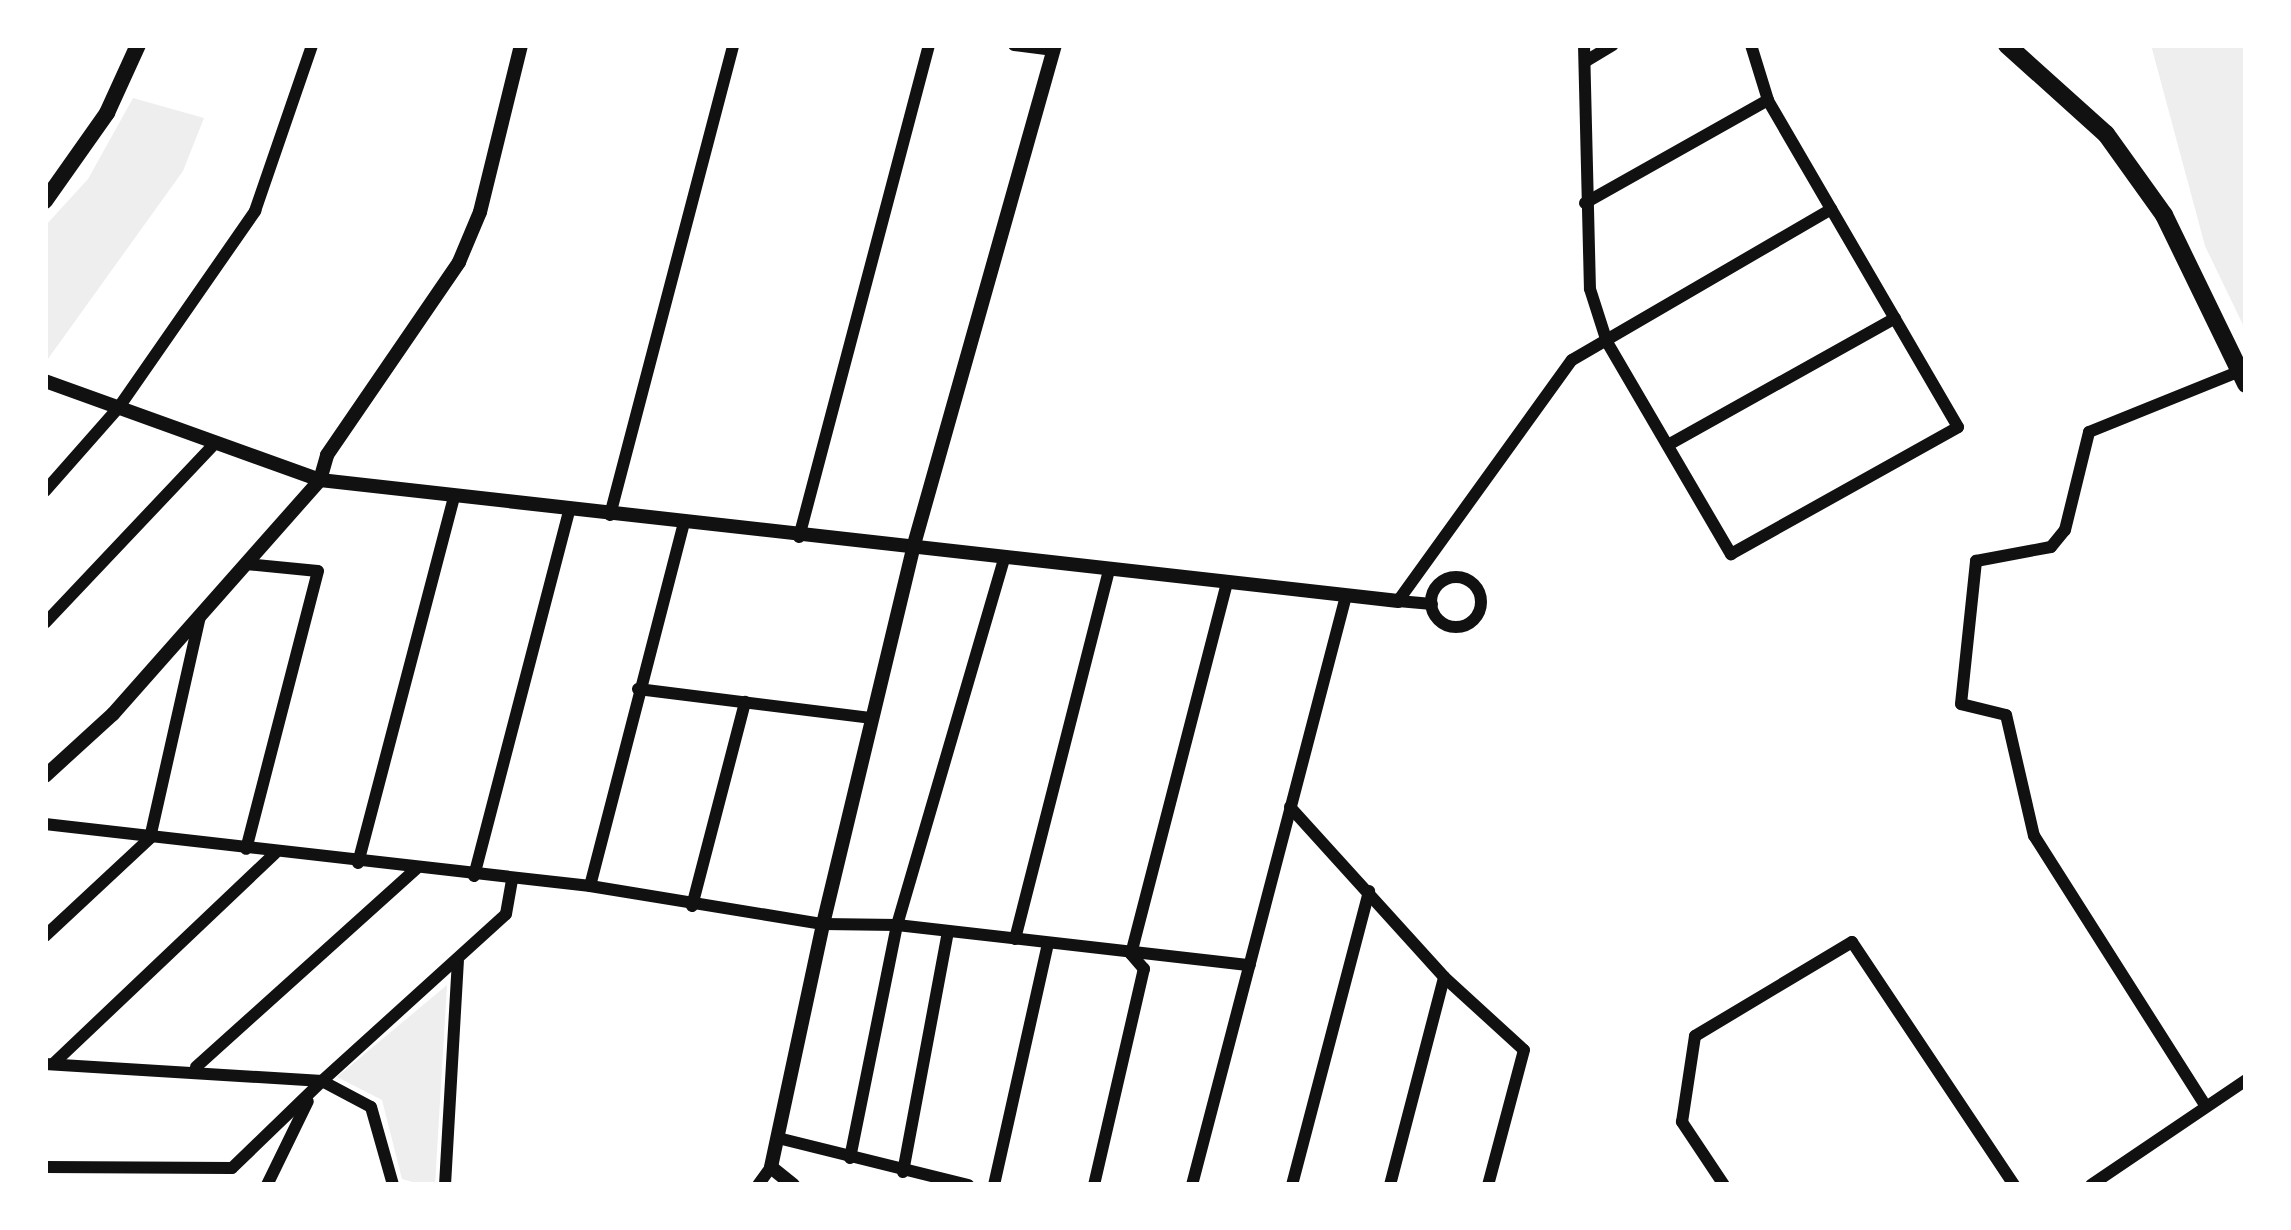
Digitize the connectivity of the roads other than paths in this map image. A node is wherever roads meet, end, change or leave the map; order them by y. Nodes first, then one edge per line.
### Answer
1 (138, 45) edge
2 (312, 45) edge
3 (521, 45) edge
4 (733, 45) edge
5 (929, 45) edge
6 (1014, 45) edge
7 (1584, 45) edge
8 (1612, 45) edge
9 (1751, 45) edge
10 (2007, 45) edge
11 (1054, 48) edge
12 (1586, 61) junction
13 (1768, 100) junction
14 (45, 201) edge
15 (1586, 203) junction
16 (1831, 209) junction
17 (1895, 318) junction
18 (1607, 342) junction
19 (2243, 377) edge
20 (45, 381) edge
21 (119, 407) junction
22 (216, 442) junction
23 (1668, 445) junction
24 (320, 480) junction
25 (45, 490) edge
26 (454, 496) junction
27 (568, 510) junction
28 (610, 515) junction
29 (684, 523) junction
30 (799, 537) junction
31 (913, 548) junction
32 (1004, 558) junction
33 (246, 564) junction
34 (1108, 571) junction
35 (1227, 582) junction
36 (1346, 596) junction
37 (1398, 601) junction
38 (1432, 604) junction
39 (200, 616) junction
40 (45, 623) edge
41 (638, 689) junction
42 (746, 702) junction
43 (872, 718) junction
44 (45, 776) edge
45 (1290, 807) junction
46 (45, 824) edge
47 (150, 838) junction
48 (247, 849) junction
49 (275, 853) junction
50 (358, 863) junction
51 (416, 869) junction
52 (474, 876) junction
53 (512, 880) junction
54 (590, 886) junction
55 (1369, 891) junction
56 (692, 906) junction
57 (823, 924) junction
58 (897, 925) junction
59 (948, 931) junction
60 (45, 936) edge
61 (1015, 939) junction
62 (1048, 944) junction
63 (1131, 955) junction
64 (458, 961) junction
65 (1250, 965) junction
66 (1444, 977) junction
67 (49, 1064) edge
68 (196, 1067) junction
69 (296, 1078) junction
70 (2246, 1080) edge
71 (322, 1081) junction
72 (2204, 1105) junction
73 (273, 1132) junction
74 (782, 1139) junction
75 (850, 1158) junction
76 (45, 1167) edge
77 (771, 1167) junction
78 (903, 1172) junction
79 (268, 1185) edge
80 (393, 1185) edge
81 (446, 1185) edge
82 (758, 1185) edge
83 (793, 1185) edge
84 (968, 1185) edge
85 (994, 1185) edge
86 (1094, 1185) edge
87 (1192, 1185) edge
88 (1292, 1185) edge
89 (1390, 1185) edge
90 (1489, 1185) edge
91 (1724, 1185) edge
92 (2014, 1185) edge
93 (2091, 1185) edge

1 - 14 main road
2 - 21 street
3 - 24 street
4 - 28 street
5 - 30 street
6 - 11 street
7 - 12 street
8 - 12 street
9 - 13 street
10 - 19 main road
11 - 31 street
12 - 15 street
13 - 15 street
13 - 16 street
15 - 18 street
16 - 17 street
16 - 18 street
17 - 23 street
17 - 23 street
18 - 23 street
18 - 37 street
19 - 72 street
20 - 21 street
21 - 22 street
21 - 25 street
22 - 24 street
22 - 40 street
24 - 26 street
24 - 33 street
26 - 27 street
26 - 50 street
27 - 28 street
27 - 52 street
28 - 29 street
29 - 30 street
29 - 41 street
30 - 31 street
31 - 32 street
31 - 43 street
32 - 34 street
32 - 58 street
33 - 39 street
33 - 48 street
34 - 35 street
34 - 61 street
35 - 36 street
35 - 63 street
36 - 37 street
36 - 45 street
37 - 38 street
38 - 38 street
39 - 44 street
39 - 47 street
41 - 42 street
41 - 54 street
42 - 43 street
42 - 56 street
43 - 57 street
45 - 55 street
45 - 65 street
46 - 47 street
47 - 48 street
47 - 60 street
48 - 49 street
49 - 50 street
49 - 67 street
50 - 51 street
51 - 52 street
51 - 68 street
52 - 53 street
53 - 54 street
53 - 64 street
54 - 56 street
55 - 66 street
55 - 88 street
56 - 57 street
57 - 58 street
57 - 74 street
58 - 59 street
58 - 75 street
59 - 61 street
59 - 78 street
61 - 62 street
62 - 63 street
62 - 85 street
63 - 65 street
63 - 86 street
64 - 71 street
64 - 81 street
65 - 87 street
66 - 89 street
66 - 90 street
67 - 68 street
68 - 69 street
69 - 71 street
69 - 73 street
70 - 72 street
71 - 73 street
71 - 79 street
71 - 80 street
72 - 93 street
73 - 76 street
74 - 75 street
74 - 77 street
75 - 78 street
77 - 82 street
77 - 83 street
78 - 84 street
91 - 92 street

